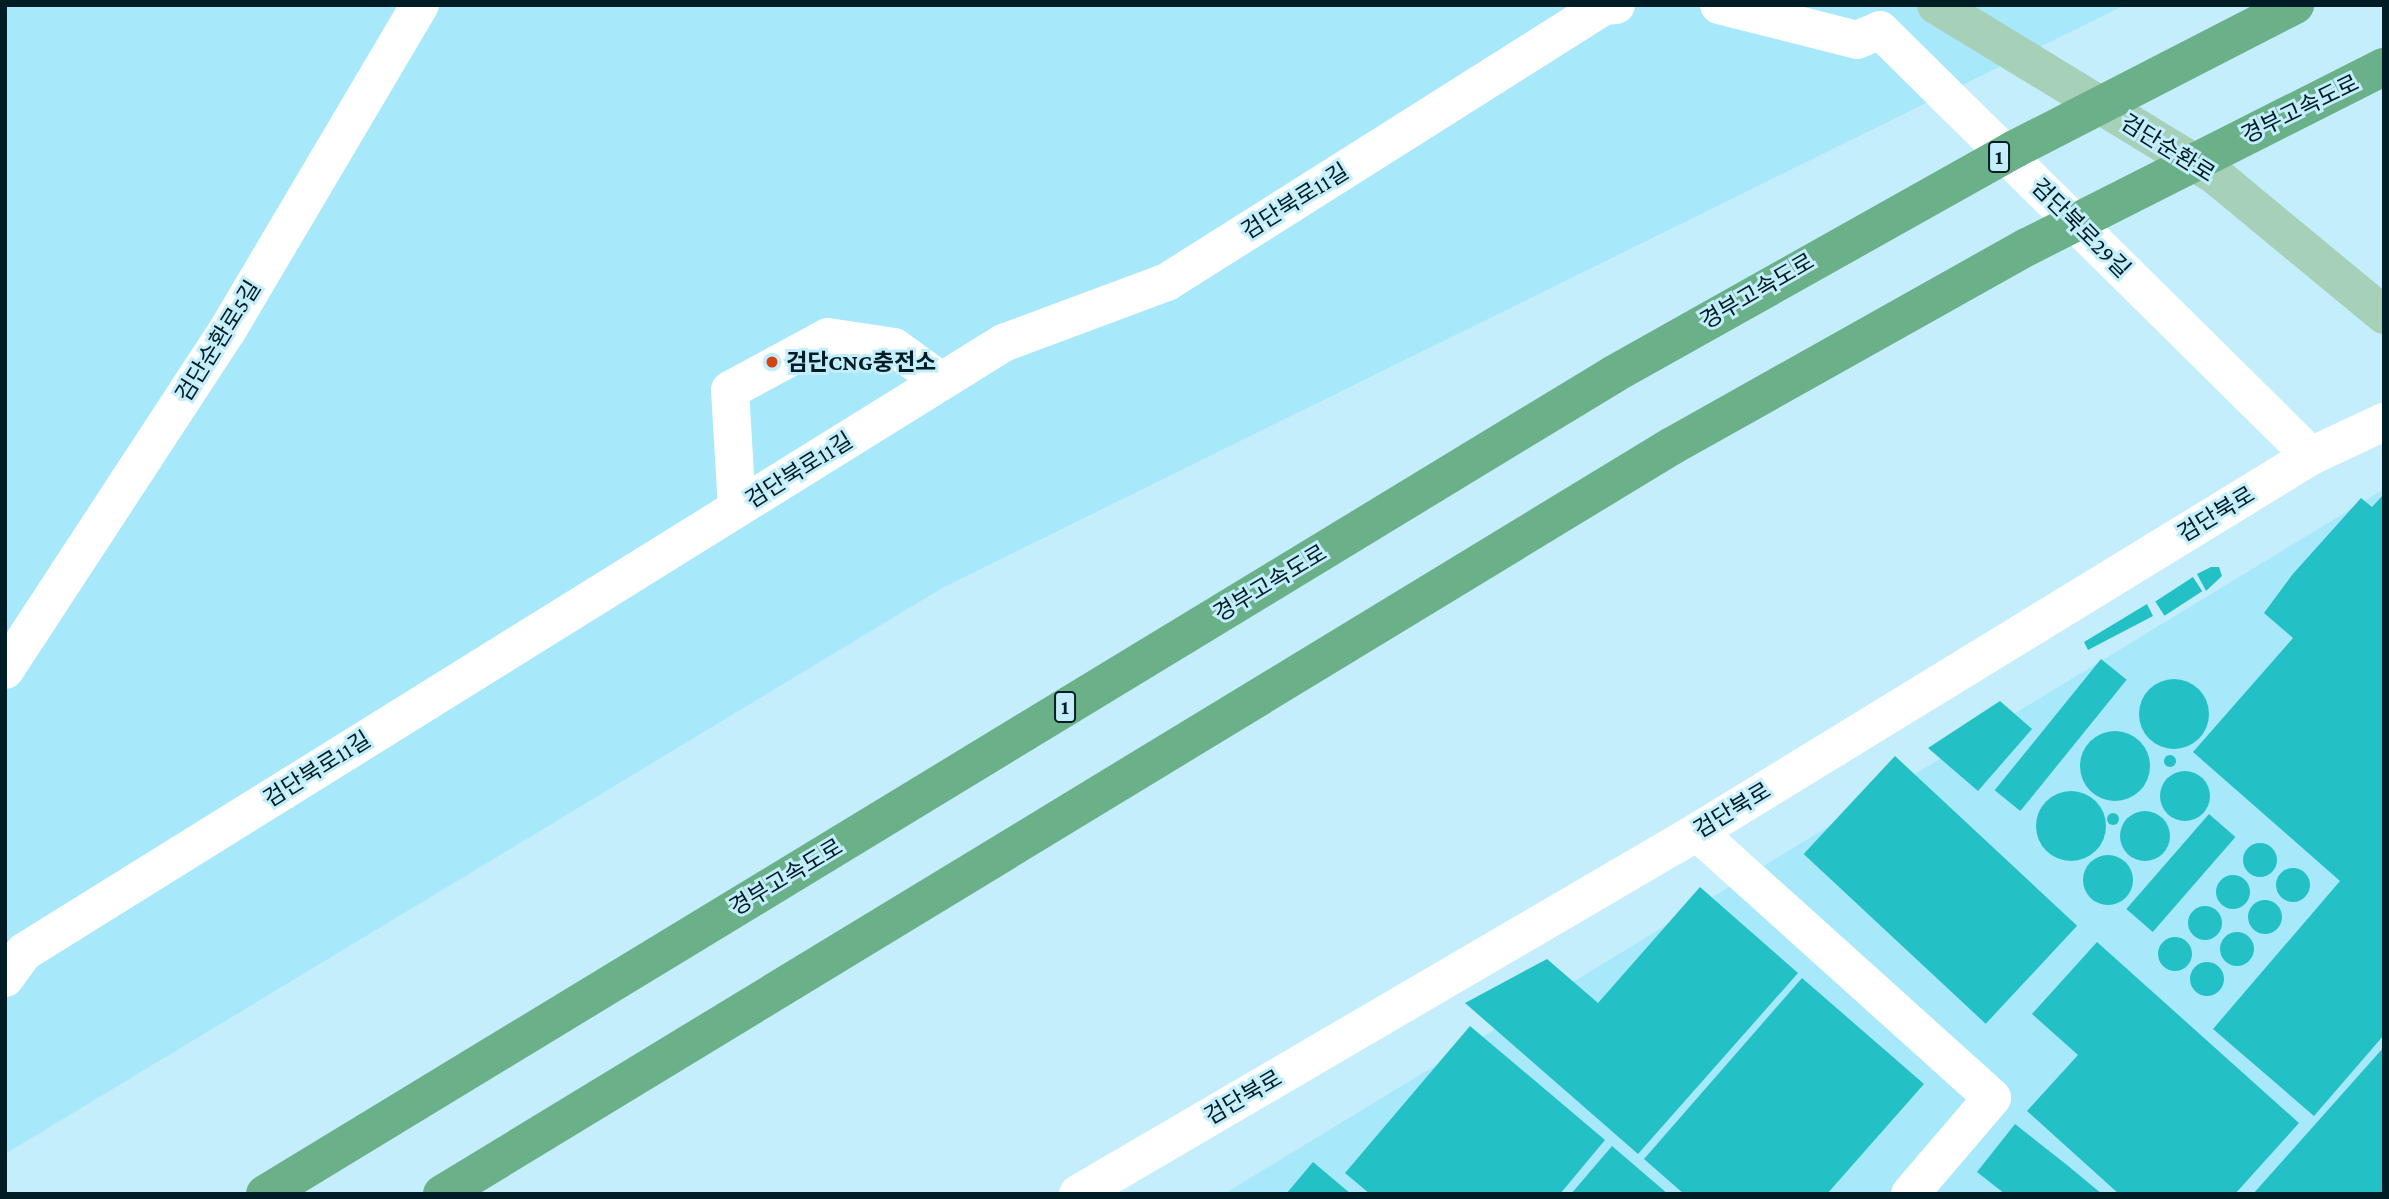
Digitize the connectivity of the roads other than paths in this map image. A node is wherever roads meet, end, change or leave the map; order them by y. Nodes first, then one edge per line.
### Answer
1 (420, 5) edge
2 (1616, 5) edge
3 (1719, 5) edge
4 (1936, 5) edge
5 (2294, 5) edge
6 (2384, 67) edge
7 (2384, 314) edge
8 (941, 381) junction
9 (2384, 422) edge
10 (2311, 456) junction
11 (737, 508) junction
12 (5, 670) edge
13 (1697, 832) junction
14 (5, 978) edge
15 (265, 1194) edge
16 (442, 1194) edge
17 (1078, 1194) edge
18 (1910, 1194) edge

1 - 12 street, 검단순환로5길
2 - 8 street, 검단북로11길
3 - 10 street, 검단북로29길
4 - 7 main road, 검단순환로
5 - 15 highway, 경부고속도로 / 1
6 - 16 highway, 경부고속도로
8 - 11 street, 검단북로11길
8 - 11 street
9 - 10 street, 검단북로
10 - 13 street, 검단북로
11 - 14 street, 검단북로11길
13 - 17 street, 검단북로
13 - 18 street

